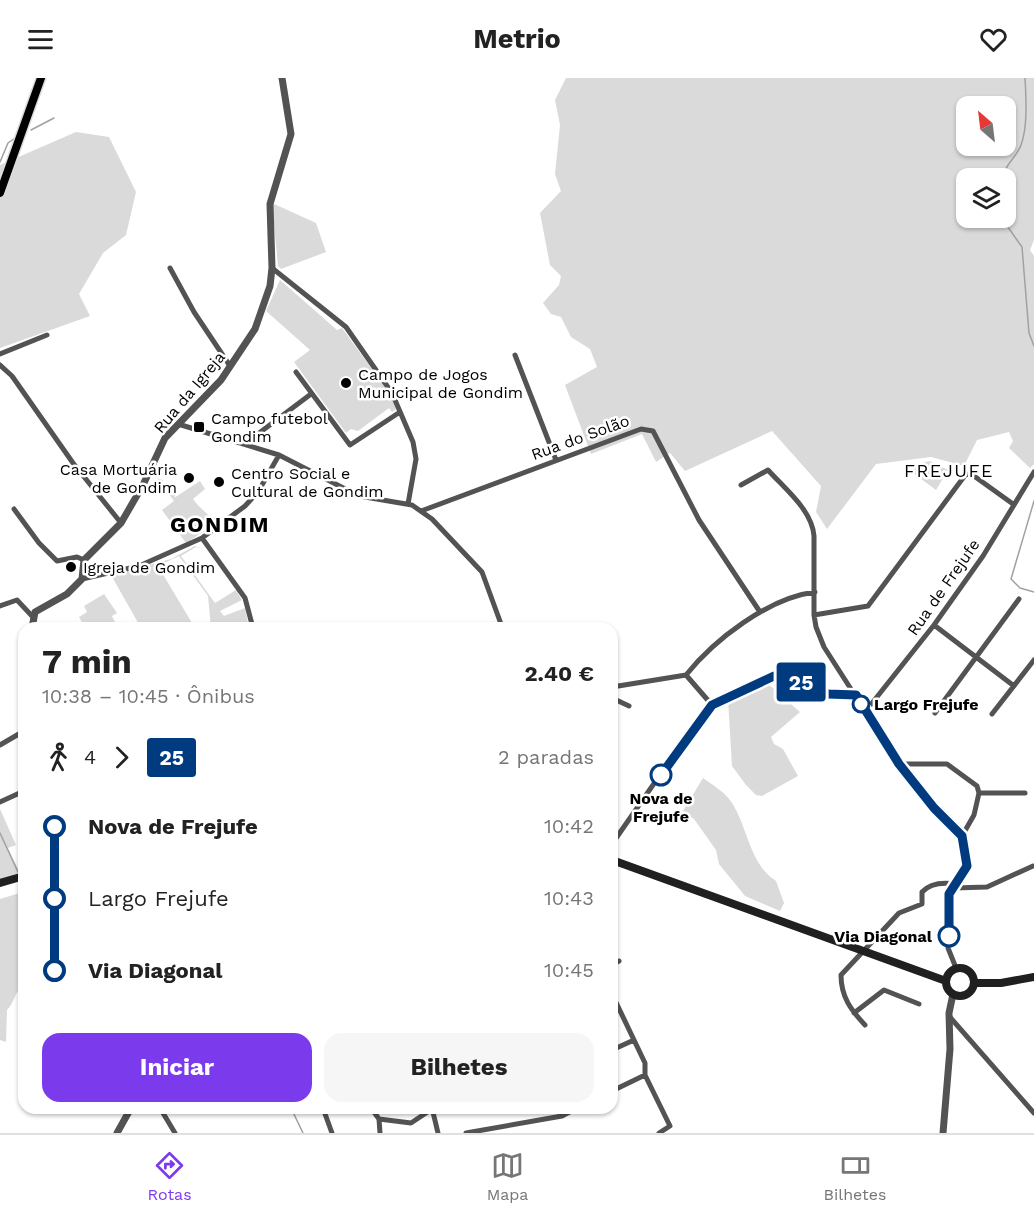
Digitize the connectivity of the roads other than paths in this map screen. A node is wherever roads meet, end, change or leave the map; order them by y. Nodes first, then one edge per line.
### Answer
1 (41, 78) edge
2 (282, 78) edge
3 (0, 193) edge
4 (170, 268) dead end
5 (272, 268) junction
6 (46, 335) dead end
7 (0, 354) edge
8 (515, 355) dead end
9 (0, 365) edge
10 (230, 366) junction
11 (296, 372) dead end
12 (311, 394) junction
13 (400, 412) junction
14 (178, 423) junction
15 (246, 443) junction
16 (279, 455) junction
17 (556, 460) junction
18 (1034, 472) edge
19 (741, 485) dead end
20 (408, 504) junction
21 (1013, 504) junction
22 (14, 509) dead end
23 (421, 511) junction
24 (121, 523) junction
25 (202, 538) junction
26 (84, 560) junction
27 (82, 579) junction
28 (815, 592) junction
29 (1019, 599) dead end
30 (0, 606) edge
31 (760, 612) junction
32 (814, 615) junction
33 (33, 616) junction
34 (32, 622) edge
35 (251, 622) edge
36 (500, 622) edge
37 (934, 626) junction
38 (976, 659) junction
39 (1034, 660) edge
40 (686, 675) junction
41 (618, 686) edge
42 (1014, 686) junction
43 (856, 695) junction
44 (618, 701) edge
45 (712, 705) junction
46 (629, 706) dead end
47 (865, 712) junction
48 (935, 713) dead end
49 (992, 714) dead end
50 (18, 734) edge
51 (0, 745) edge
52 (899, 764) junction
53 (980, 793) junction
54 (1025, 793) dead end
55 (18, 794) edge
56 (0, 802) edge
57 (618, 836) edge
58 (962, 836) junction
59 (618, 862) edge
60 (1033, 866) edge
61 (18, 878) edge
62 (0, 883) edge
63 (955, 886) junction
64 (864, 952) junction
65 (956, 968) junction
66 (1034, 977) edge
67 (946, 981) junction
68 (974, 983) junction
69 (953, 994) junction
70 (919, 1004) dead end
71 (618, 1007) edge
72 (854, 1014) junction
73 (949, 1016) junction
74 (865, 1025) dead end
75 (634, 1040) junction
76 (618, 1047) edge
77 (645, 1075) junction
78 (618, 1088) edge
79 (1034, 1113) edge
80 (128, 1114) edge
81 (164, 1114) edge
82 (325, 1114) edge
83 (375, 1114) edge
84 (424, 1114) edge
85 (433, 1114) edge
86 (566, 1114) edge
87 (379, 1119) junction
88 (488, 1131) edge
89 (117, 1133) edge
90 (175, 1133) edge
91 (332, 1133) edge
92 (380, 1133) edge
93 (438, 1133) edge
94 (466, 1133) edge
95 (659, 1133) edge
96 (943, 1133) edge

1 - 3 main road
2 - 5 street, Rua da Igreja
4 - 10 street
5 - 10 street, Rua da Igreja
5 - 13 street
6 - 7 street
8 - 17 street
9 - 24 street
10 - 14 street, Rua da Igreja
11 - 12 street
12 - 13 street
12 - 15 street
13 - 20 street
14 - 15 street
14 - 24 street, Rua da Igreja
15 - 16 street
16 - 20 street
16 - 25 street
17 - 23 street, Rua do Solão
17 - 31 street, Rua do Solão
18 - 21 street, Rua de Frejufe
19 - 28 street
20 - 23 street
21 - 32 street
21 - 37 street, Rua de Frejufe
22 - 26 street
23 - 36 street
24 - 26 street, Rua da Igreja
25 - 27 street
25 - 35 street
26 - 27 street
27 - 33 street
28 - 31 street
28 - 32 street
29 - 38 street
30 - 33 street
31 - 40 street
32 - 43 street
33 - 34 street
37 - 38 street
37 - 47 street, Rua de Frejufe
38 - 42 street
38 - 48 street
39 - 42 street
40 - 41 street
40 - 45 street
42 - 49 street
43 - 45 street
43 - 47 street
44 - 46 street
45 - 57 street
47 - 52 street
50 - 51 street
52 - 53 street
52 - 58 street
53 - 54 street
53 - 58 street
55 - 56 street
58 - 63 street
59 - 64 main road
60 - 63 street
61 - 62 main road
63 - 64 street
63 - 65 street
64 - 67 main road
64 - 72 street
65 - 67 main road
65 - 68 main road
66 - 68 main road
67 - 69 main road
68 - 69 main road
69 - 73 street
70 - 72 street
71 - 75 street
72 - 74 street
73 - 79 street
73 - 96 street
75 - 76 street
75 - 77 street
77 - 78 street
77 - 95 street
80 - 89 street
81 - 90 street
82 - 91 street
83 - 87 street
84 - 87 street
85 - 93 street
86 - 88 street
87 - 92 street
88 - 94 street

